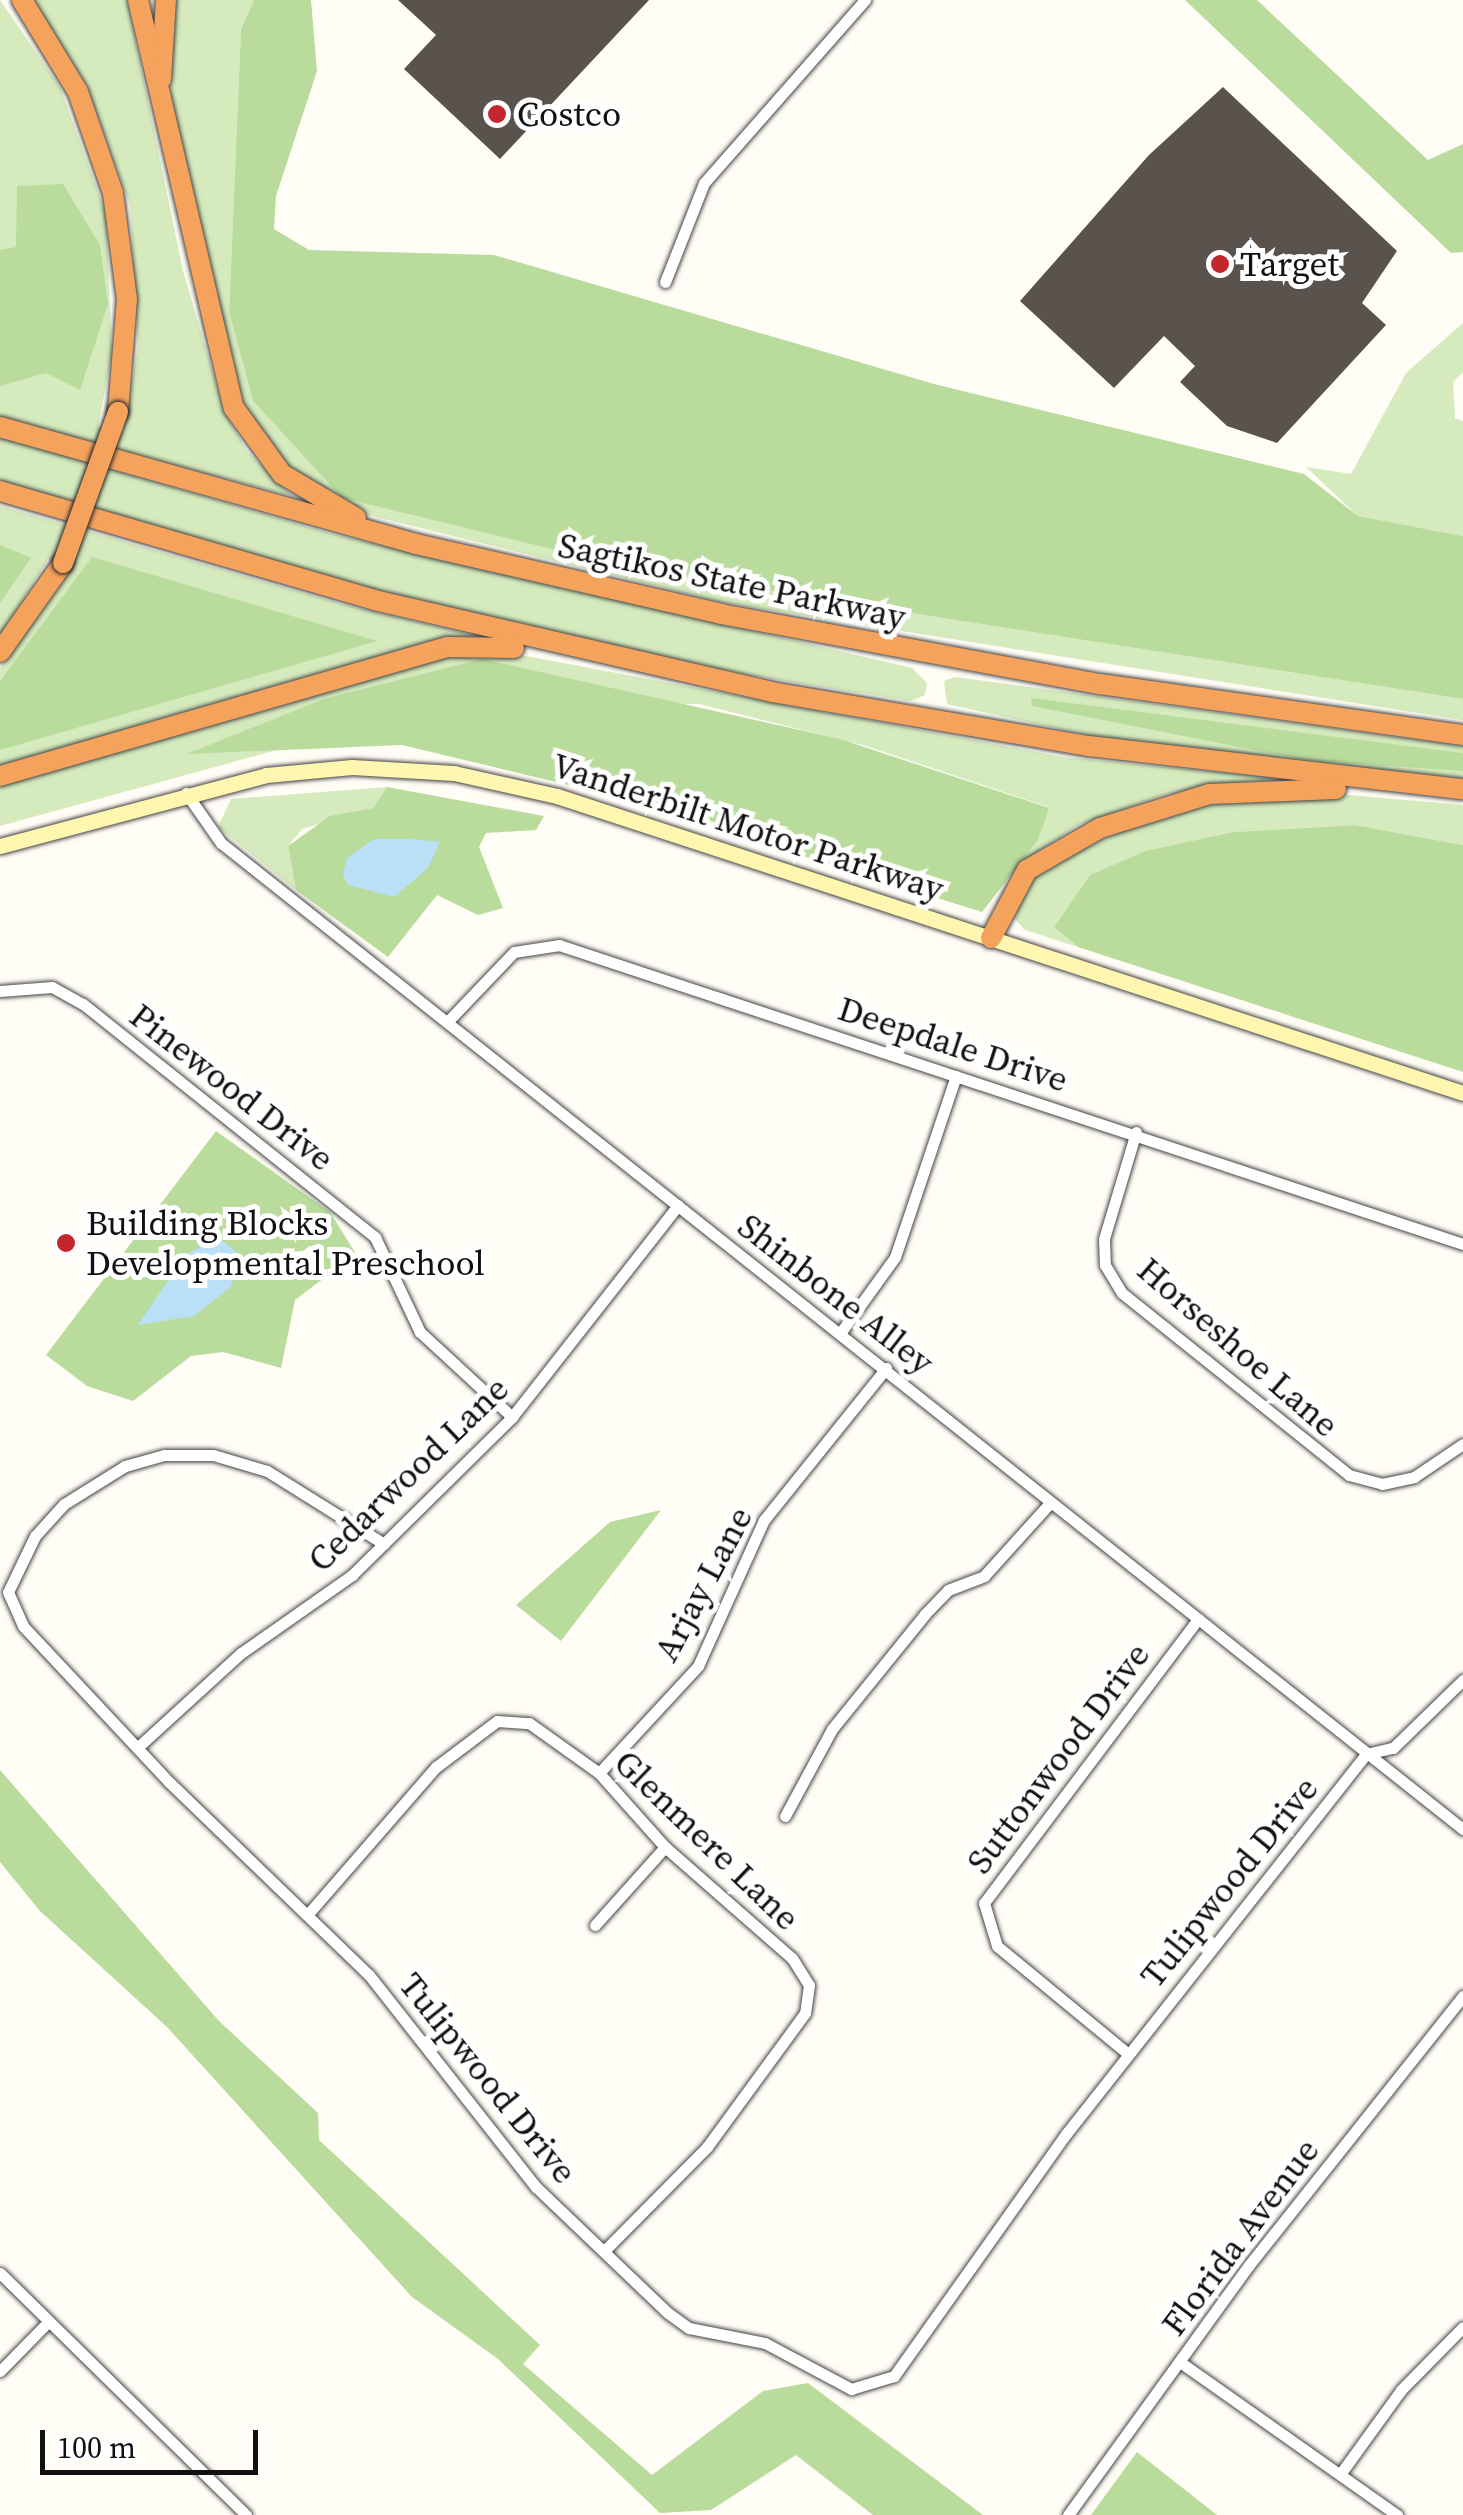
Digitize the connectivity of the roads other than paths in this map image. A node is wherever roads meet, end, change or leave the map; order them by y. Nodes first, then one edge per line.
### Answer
1 (22, 0) edge
2 (138, 0) edge
3 (166, 0) edge
4 (861, 2) edge
5 (163, 131) junction
6 (664, 282) dead end
7 (0, 427) edge
8 (0, 491) edge
9 (416, 544) junction
10 (0, 652) edge
11 (688, 674) junction
12 (1463, 735) edge
13 (0, 776) edge
14 (1463, 792) edge
15 (186, 793) junction
16 (0, 846) edge
17 (992, 938) junction
18 (0, 991) edge
19 (449, 1020) junction
20 (956, 1076) junction
21 (1463, 1093) edge
22 (1136, 1132) junction
23 (678, 1204) junction
24 (1463, 1244) edge
25 (841, 1332) junction
26 (886, 1368) junction
27 (512, 1417) junction
28 (1463, 1444) edge
29 (1050, 1502) junction
30 (384, 1544) junction
31 (1198, 1620) junction
32 (1463, 1680) edge
33 (138, 1747) junction
34 (1366, 1754) junction
35 (599, 1773) junction
36 (785, 1816) dead end
37 (1463, 1828) edge
38 (665, 1847) junction
39 (308, 1914) junction
40 (595, 1925) dead end
41 (1463, 1996) edge
42 (1128, 2053) junction
43 (604, 2252) junction
44 (0, 2273) edge
45 (44, 2326) junction
46 (1463, 2327) edge
47 (1180, 2362) junction
48 (0, 2372) edge
49 (1341, 2473) junction
50 (246, 2515) edge
51 (1068, 2515) edge
52 (1397, 2515) edge

1 - 10 highway, bridge
2 - 5 highway
3 - 5 highway
4 - 6 street
5 - 9 highway
7 - 9 highway, Sagtikos State Parkway
8 - 11 highway
9 - 12 highway, Sagtikos State Parkway
11 - 13 highway
11 - 14 highway
14 - 17 highway
15 - 16 main road, Vanderbilt Motor Parkway
15 - 17 main road, Vanderbilt Motor Parkway
15 - 19 street, Shinbone Alley
17 - 21 main road, Vanderbilt Motor Parkway
18 - 27 street, Pinewood Drive
19 - 20 street, Deepdale Drive
19 - 23 street, Shinbone Alley
20 - 22 street, Deepdale Drive
20 - 25 street
22 - 24 street, Deepdale Drive
22 - 28 street, Horseshoe Lane
23 - 25 street, Shinbone Alley
23 - 27 street, Cedarwood Lane
25 - 26 street, Shinbone Alley
26 - 29 street, Shinbone Alley
26 - 35 street, Arjay Lane
27 - 30 street, Cedarwood Lane
29 - 31 street, Shinbone Alley
29 - 36 street
30 - 33 street, Cedarwood Lane
30 - 33 street, Tulipwood Drive
31 - 34 street, Shinbone Alley
31 - 42 street, Suttonwood Drive
32 - 34 street
33 - 39 street, Tulipwood Drive
34 - 37 street, Shinbone Alley
34 - 42 street, Tulipwood Drive
35 - 38 street, Glenmere Lane
35 - 39 street, Glenmere Lane
38 - 40 street
38 - 43 street, Glenmere Lane
39 - 43 street, Tulipwood Drive
41 - 47 street, Florida Avenue
42 - 43 street, Tulipwood Drive
44 - 45 street
45 - 48 street
45 - 50 street
46 - 49 street
47 - 49 street
47 - 51 street, Florida Avenue
49 - 52 street

